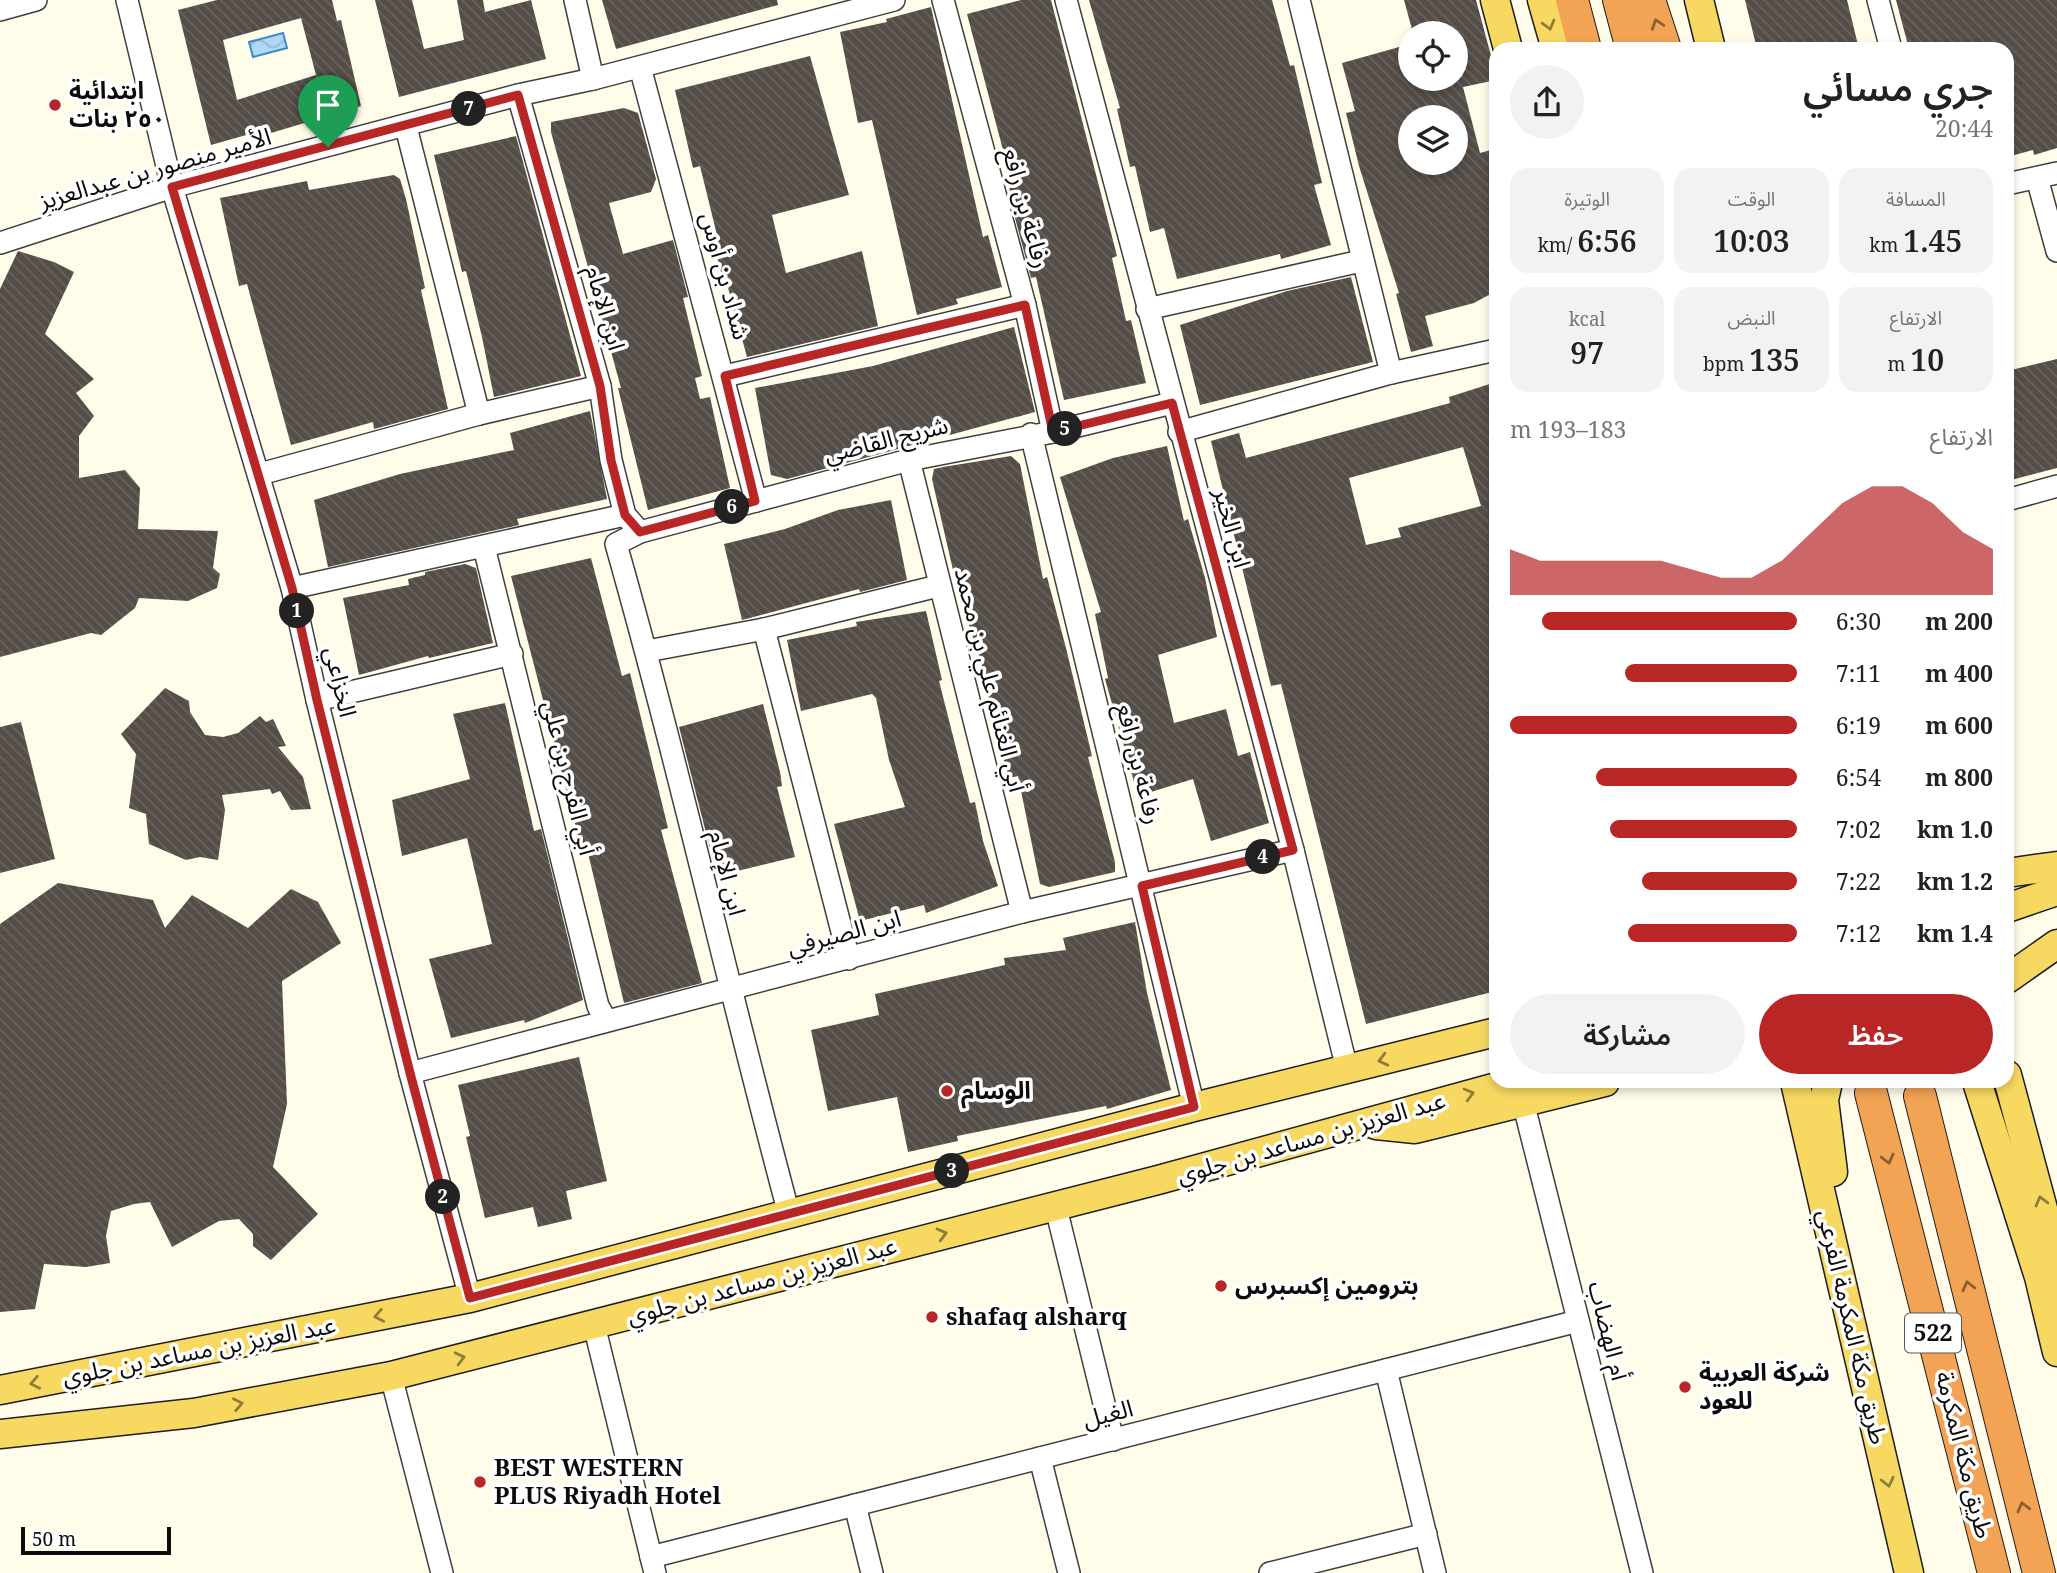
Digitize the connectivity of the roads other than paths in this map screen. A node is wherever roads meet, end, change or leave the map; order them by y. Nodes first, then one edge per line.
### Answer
1 (36, 0) edge
2 (127, 0) edge
3 (575, 0) edge
4 (894, 0) edge
5 (943, 0) edge
6 (1066, 0) edge
7 (1299, 0) edge
8 (1495, 0) edge
9 (1542, 0) edge
10 (1572, 0) edge
11 (1619, 0) edge
12 (1649, 0) edge
13 (1699, 0) edge
14 (1878, 0) edge
15 (0, 10) edge
16 (1506, 42) edge
17 (1554, 42) edge
18 (1583, 42) edge
19 (1630, 42) edge
20 (1663, 42) edge
21 (1709, 42) edge
22 (1889, 42) edge
23 (640, 67) junction
24 (593, 79) junction
25 (518, 95) junction
26 (406, 127) junction
27 (2047, 175) edge
28 (2014, 182) edge
29 (172, 187) junction
30 (0, 243) edge
31 (2057, 251) edge
32 (1361, 261) junction
33 (1025, 305) junction
34 (1147, 309) junction
35 (1489, 352) edge
36 (1391, 373) junction
37 (725, 376) junction
38 (600, 386) junction
39 (1172, 403) junction
40 (479, 414) junction
41 (1053, 432) junction
42 (1179, 432) junction
43 (1031, 434) junction
44 (909, 460) junction
45 (260, 474) junction
46 (2057, 486) edge
47 (2014, 498) edge
48 (755, 501) junction
49 (625, 515) junction
50 (640, 532) junction
51 (616, 544) joint
52 (484, 547) junction
53 (938, 586) junction
54 (292, 588) junction
55 (764, 629) junction
56 (647, 651) junction
57 (512, 654) junction
58 (317, 700) junction
59 (1293, 850) junction
60 (2057, 866) edge
61 (2014, 872) edge
62 (2057, 878) edge
63 (1142, 886) junction
64 (2014, 891) edge
65 (2057, 891) edge
66 (2014, 906) edge
67 (1022, 912) junction
68 (2057, 942) edge
69 (2014, 951) edge
70 (849, 960) junction
71 (2014, 974) edge
72 (729, 991) junction
73 (606, 1020) junction
74 (1489, 1034) edge
75 (1347, 1069) junction
76 (410, 1073) junction
77 (1553, 1088) edge
78 (1781, 1088) edge
79 (1796, 1088) edge
80 (1827, 1088) edge
81 (1964, 1088) edge
82 (1979, 1088) edge
83 (2010, 1088) edge
84 (1519, 1092) edge
85 (1871, 1093) dead end
86 (1920, 1096) dead end
87 (1194, 1107) junction
88 (1055, 1204) junction
89 (789, 1214) junction
90 (470, 1298) junction
91 (1848, 1309) junction
92 (1578, 1321) junction
93 (594, 1325) junction
94 (2055, 1347) edge
95 (1386, 1370) junction
96 (391, 1376) junction
97 (0, 1390) edge
98 (194, 1413) junction
99 (0, 1434) edge
100 (1112, 1440) junction
101 (0, 1454) edge
102 (1040, 1458) junction
103 (855, 1505) junction
104 (1426, 1534) junction
105 (653, 1565) edge
106 (442, 1573) edge
107 (872, 1573) edge
108 (1069, 1573) edge
109 (1270, 1573) edge
110 (1435, 1573) edge
111 (1642, 1573) edge
112 (1909, 1573) edge
113 (1994, 1573) edge
114 (2039, 1573) edge

1 - 15 street
2 - 29 street, الخزاعي
3 - 24 street
4 - 23 street, الأمير منصور بن عبدالعزيز
5 - 33 street, رفاعة بن رافع
6 - 34 street, ابن الخير
7 - 32 street
8 - 16 main road
9 -> 17 main road
10 - 18 highway
11 - 19 highway
20 -> 12 highway
13 - 21 main road
14 - 22 street
23 - 24 street, الأمير منصور بن عبدالعزيز
23 - 37 street, شداد بن أوس
24 - 25 street, الأمير منصور بن عبدالعزيز
25 - 26 street, الأمير منصور بن عبدالعزيز
25 - 38 street, ابن الإمام
26 - 29 street, الأمير منصور بن عبدالعزيز
26 - 40 street
27 - 28 street
27 - 31 street
29 - 30 street, الأمير منصور بن عبدالعزيز
29 - 45 street, الخزاعي
32 - 34 street
32 - 36 street
33 - 37 street
33 - 41 street, رفاعة بن رافع
34 - 39 street, ابن الخير
35 - 36 street
36 - 42 street
37 - 48 street, شداد بن أوس
38 - 40 street
38 - 49 street, ابن الإمام
39 - 41 street, شريح القاضي
39 - 42 street, ابن الخير
40 - 45 street
41 - 43 street, شريح القاضي
42 - 59 street, ابن الخير
43 - 44 street, شريح القاضي
43 - 63 street, رفاعة بن رافع
44 - 48 street, شريح القاضي
44 - 53 street, أبي الغنائم علي بن محمد
45 - 54 street, الخزاعي
46 - 47 street
48 - 50 street, شريح القاضي
49 - 50 street, ابن الإمام
49 - 52 street
50 - 51 street, شريح القاضي
51 - 56 street, ابن الإمام
52 - 54 street
52 - 57 street, أبي الفرج بن علي
53 - 55 street
53 - 67 street, أبي الغنائم علي بن محمد
54 - 58 street, الخزاعي
55 - 56 street
55 - 70 street
56 - 72 street, ابن الإمام
57 - 58 street
57 - 73 street, أبي الفرج بن علي
58 - 76 street, الخزاعي
59 - 63 street, ابن الصيرفي
59 - 75 street, ابن الخير
60 - 61 main road
62 - 64 main road
63 - 67 street, ابن الصيرفي
63 - 87 street, رفاعة بن رافع
65 - 66 main road
67 - 70 street, ابن الصيرفي
68 - 69 main road
68 - 71 main road
70 - 72 street, ابن الصيرفي
72 - 73 street, ابن الصيرفي
72 - 89 street, ابن الإمام
73 - 76 street, ابن الصيرفي
74 -> 75 main road, عبد العزيز بن مساعد بن جلوي
75 - 87 main road, عبد العزيز بن مساعد بن جلوي
76 - 90 street, الخزاعي
77 - 84 main road, عبد العزيز بن مساعد بن جلوي
78 - 91 main road
79 - 91 main road, طريق مكة المكرمة الفرعي
80 - 91 main road
81 - 94 main road
82 - 94 main road
94 -> 83 main road
88 -> 84 main road, عبد العزيز بن مساعد بن جلوي
84 - 92 street, أم الهضاب
85 -> 113 highway, طريق مكة المكرمة / 522
114 -> 86 highway, طريق مكة المكرمة / 522
87 - 89 main road, عبد العزيز بن مساعد بن جلوي
93 -> 88 main road, عبد العزيز بن مساعد بن جلوي
88 - 100 street
89 - 90 main road, عبد العزيز بن مساعد بن جلوي
90 -> 97 main road, عبد العزيز بن مساعد بن جلوي
91 -> 112 main road, طريق مكة المكرمة الفرعي
92 - 95 street, الغيل
92 - 111 street, أم الهضاب
96 -> 93 main road, عبد العزيز بن مساعد بن جلوي
93 - 105 street
95 - 100 street, الغيل
95 - 104 street
98 -> 96 main road, عبد العزيز بن مساعد بن جلوي
96 - 106 street
98 - 99 main road, عبد العزيز بن مساعد بن جلوي
98 - 101 main road
100 - 102 street, الغيل
102 - 103 street, الغيل
102 - 108 street
103 - 105 street, الغيل
103 - 107 street
104 - 109 street
104 - 110 street

